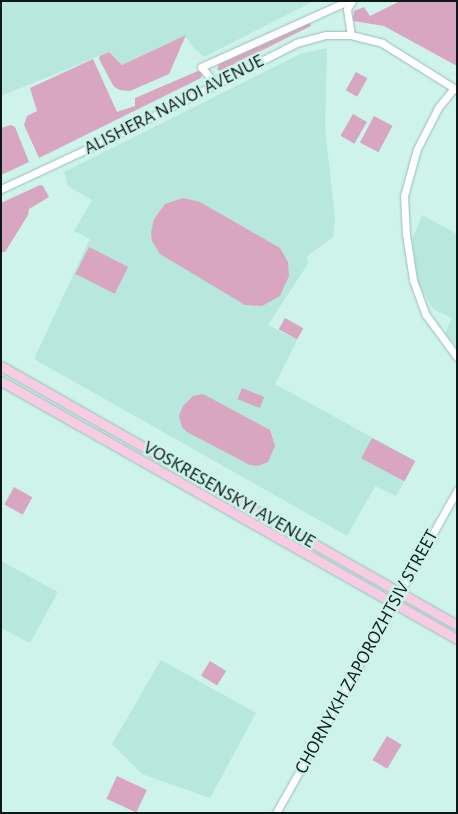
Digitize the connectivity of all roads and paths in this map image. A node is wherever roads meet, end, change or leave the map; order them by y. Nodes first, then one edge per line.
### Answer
1 (348, 1) edge
2 (352, 1) edge
3 (351, 35) junction
4 (215, 84) junction
5 (455, 89) edge
6 (1, 189) edge
7 (457, 356) edge
8 (1, 366) edge
9 (1, 380) edge
10 (457, 490) edge
11 (400, 592) junction
12 (394, 603) junction
13 (457, 625) edge
14 (457, 639) edge
15 (276, 813) edge

1 - 4 street
2 - 3 street
3 - 4 street, ALISHERA NAVOI AVENUE
3 - 5 street, ALISHERA NAVOI AVENUE
4 - 6 street, ALISHERA NAVOI AVENUE
5 - 7 street
8 - 11 main road, VOSKRESENSKYI AVENUE
9 - 12 main road, VOSKRESENSKYI AVENUE
10 - 11 street, CHORNYKH ZAPOROZHTSIV STREET
11 - 12 street, CHORNYKH ZAPOROZHTSIV STREET
11 - 13 main road, VOSKRESENSKYI AVENUE
12 - 14 main road, VOSKRESENSKYI AVENUE
12 - 15 street, CHORNYKH ZAPOROZHTSIV STREET

